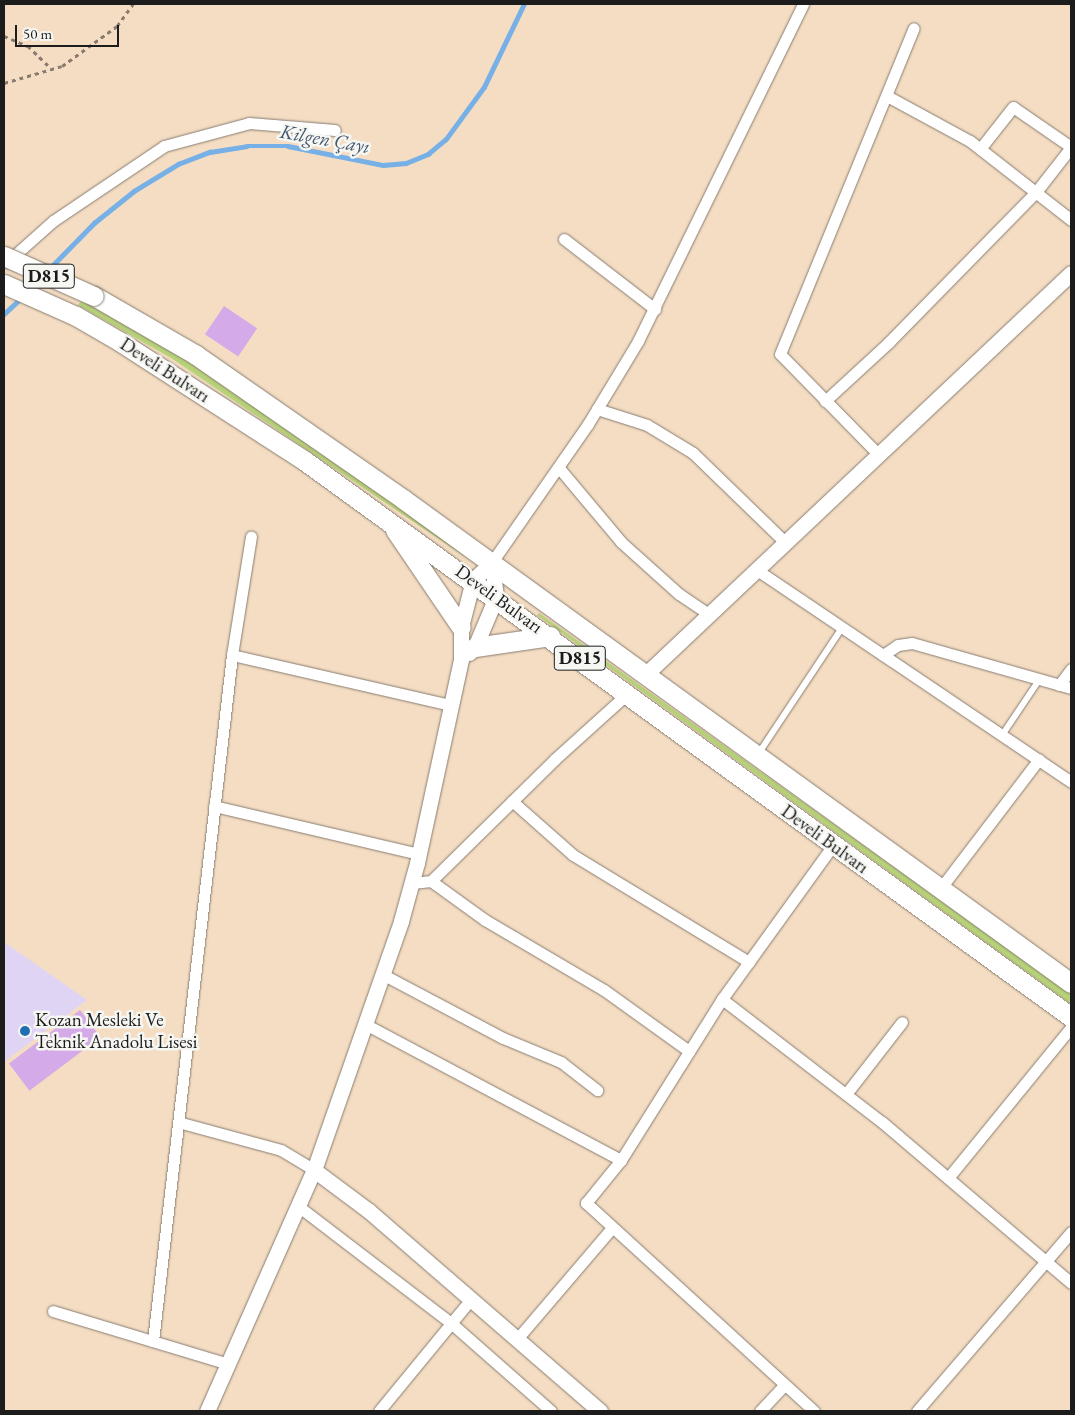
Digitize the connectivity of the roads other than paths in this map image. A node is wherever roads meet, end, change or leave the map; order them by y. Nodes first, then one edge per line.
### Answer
1 (803, 4) edge
2 (914, 28) dead end
3 (887, 96) junction
4 (335, 130) dead end
5 (980, 149) junction
6 (1036, 192) junction
7 (1071, 220) edge
8 (564, 240) dead end
9 (4, 256) edge
10 (4, 265) edge
11 (1071, 274) edge
12 (4, 284) edge
13 (655, 309) junction
14 (825, 401) junction
15 (597, 409) junction
16 (879, 455) junction
17 (559, 468) junction
18 (386, 517) junction
19 (251, 537) dead end
20 (786, 543) junction
21 (492, 562) junction
22 (757, 570) junction
23 (473, 580) junction
24 (496, 597) junction
25 (710, 615) junction
26 (461, 627) junction
27 (842, 628) junction
28 (550, 636) junction
29 (475, 647) junction
30 (232, 655) junction
31 (883, 655) junction
32 (461, 660) junction
33 (1071, 669) edge
34 (646, 674) junction
35 (1040, 679) junction
36 (1059, 685) junction
37 (1071, 688) edge
38 (628, 693) junction
39 (450, 705) junction
40 (1002, 734) junction
41 (757, 756) junction
42 (1039, 759) junction
43 (1071, 782) edge
44 (512, 801) junction
45 (214, 806) junction
46 (833, 845) junction
47 (419, 854) junction
48 (431, 881) junction
49 (412, 883) junction
50 (940, 889) junction
51 (749, 962) junction
52 (382, 974) junction
53 (1071, 983) edge
54 (722, 999) junction
55 (1071, 1017) edge
56 (902, 1022) dead end
57 (365, 1024) junction
58 (1071, 1027) edge
59 (690, 1051) junction
60 (598, 1090) dead end
61 (846, 1094) junction
62 (178, 1122) junction
63 (621, 1160) junction
64 (314, 1170) junction
65 (948, 1178) junction
66 (298, 1206) junction
67 (611, 1229) junction
68 (1071, 1232) edge
69 (1046, 1260) junction
70 (1071, 1283) edge
71 (470, 1299) junction
72 (53, 1310) dead end
73 (450, 1324) junction
74 (517, 1339) junction
75 (153, 1341) junction
76 (228, 1364) junction
77 (784, 1385) junction
78 (207, 1411) edge
79 (379, 1411) edge
80 (551, 1411) edge
81 (600, 1411) edge
82 (760, 1411) edge
83 (814, 1411) edge
84 (917, 1411) edge

1 - 13 street
2 - 3 street
3 - 5 street
3 - 14 street
4 - 10 street
5 - 6 street
5 - 6 street
6 - 7 street
6 - 14 street
8 - 13 street
9 - 21 highway, Develi Bulvarı / D815, bridge
11 - 16 street
12 - 18 highway, Develi Bulvarı / D815
13 - 15 street
14 - 16 street
15 - 17 street
15 - 20 street
16 - 20 street
17 - 21 street
17 - 25 street
18 - 23 highway, Develi Bulvarı / D815
18 - 26 highway
19 - 30 street
20 - 22 street
21 - 23 street
21 - 24 street
21 - 34 highway, Develi Bulvarı / D815
22 - 25 street
22 - 27 street
23 - 24 highway, Develi Bulvarı / D815
23 - 26 street
24 - 28 highway, Develi Bulvarı / D815
24 - 29 street
25 - 34 street
26 - 32 street
27 - 31 street
27 - 41 lane
28 - 29 highway
28 - 38 highway, Develi Bulvarı / D815
29 - 32 street
30 - 39 street
30 - 45 street
31 - 35 street
31 - 40 street
32 - 39 street
33 - 36 street
34 - 41 highway, Develi Bulvarı / D815
35 - 36 street
35 - 40 lane
36 - 37 street
38 - 44 street
38 - 46 highway, Develi Bulvarı / D815
39 - 47 street
40 - 42 street
41 - 50 highway, Develi Bulvarı / D815
42 - 43 street
42 - 50 street
44 - 48 street
44 - 51 street
45 - 47 street
45 - 62 street
46 - 51 street
46 - 55 highway, Develi Bulvarı / D815
47 - 49 street
48 - 49 street
48 - 59 street
49 - 52 street
50 - 53 highway, Develi Bulvarı / D815
51 - 54 street
52 - 57 street
52 - 60 street
54 - 59 street
54 - 61 street
56 - 61 street
57 - 63 street
57 - 64 street
58 - 65 street
59 - 63 street
61 - 65 street
62 - 64 street
62 - 75 street
63 - 67 street
64 - 66 street
64 - 71 street
65 - 69 street
66 - 73 street
66 - 76 street
67 - 74 street
67 - 77 street
68 - 69 street
69 - 70 street
69 - 84 street
71 - 73 street
71 - 74 street
72 - 75 street
73 - 79 street
73 - 80 street
74 - 81 street
75 - 76 street
76 - 78 street
77 - 82 street
77 - 83 street

